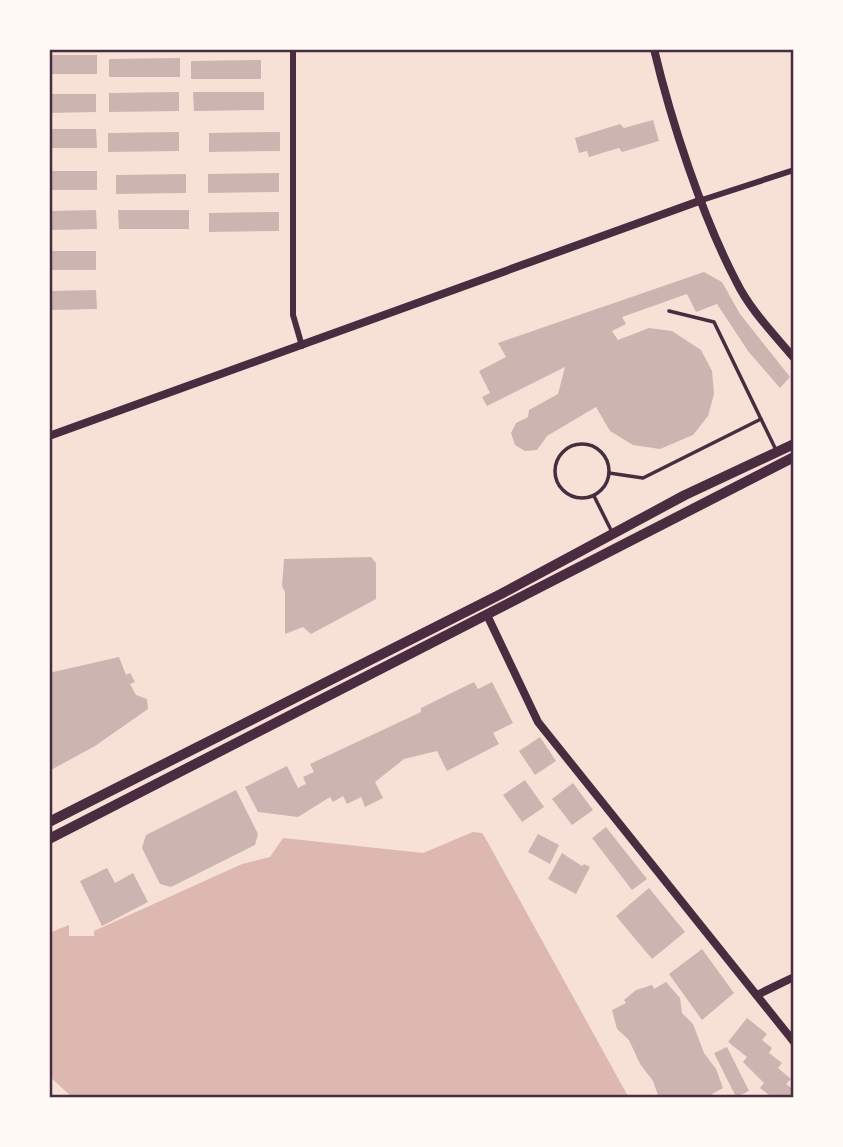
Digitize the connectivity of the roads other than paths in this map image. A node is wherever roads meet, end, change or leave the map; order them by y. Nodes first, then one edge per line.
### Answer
1 (293, 49) edge
2 (654, 49) edge
3 (794, 170) edge
4 (702, 200) junction
5 (669, 311) dead end
6 (302, 346) junction
7 (794, 358) edge
8 (761, 419) junction
9 (49, 436) edge
10 (794, 444) edge
11 (777, 452) junction
12 (794, 457) edge
13 (609, 473) junction
14 (594, 496) junction
15 (613, 534) junction
16 (487, 615) junction
17 (49, 822) edge
18 (49, 839) edge
19 (794, 977) edge
20 (757, 995) junction
21 (794, 1042) edge

1 - 6 street
2 - 4 street
3 - 4 street
4 - 6 street
4 - 7 street
5 - 8 lane
6 - 9 street
8 - 11 lane
8 - 13 lane
10 - 11 main road
11 - 15 main road
12 - 16 main road
13 - 14 lane
13 - 14 lane
14 - 15 lane
15 - 17 main road
16 - 18 main road
16 - 20 street
19 - 20 street
20 - 21 street

